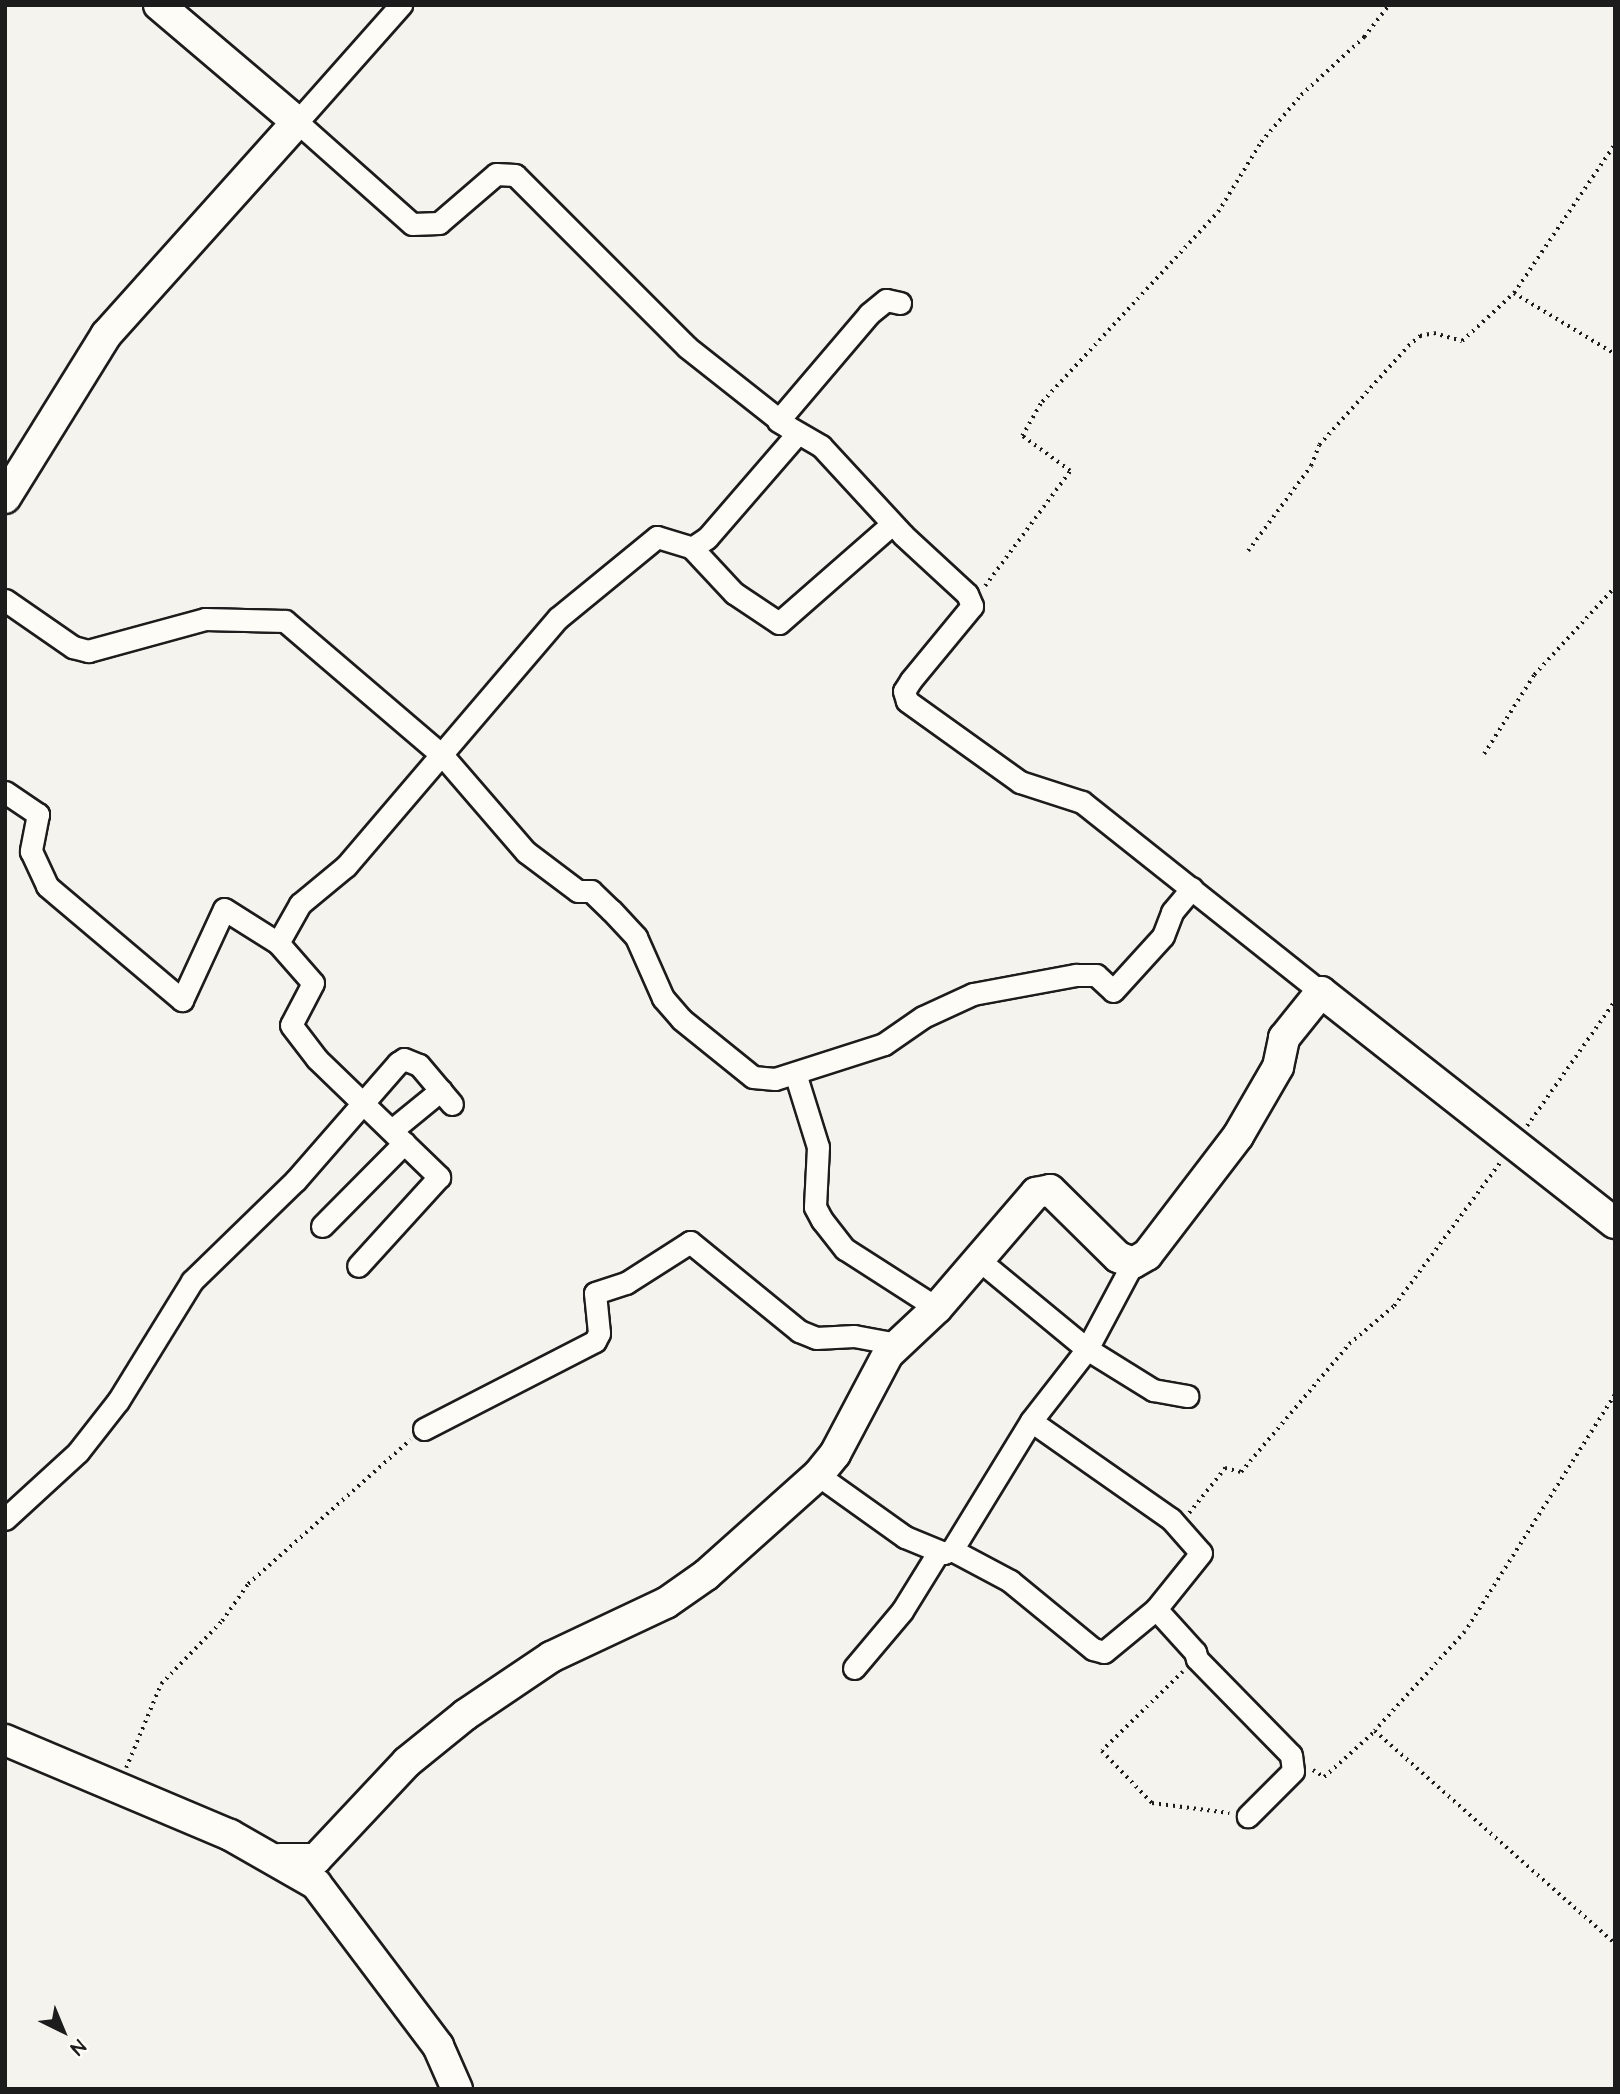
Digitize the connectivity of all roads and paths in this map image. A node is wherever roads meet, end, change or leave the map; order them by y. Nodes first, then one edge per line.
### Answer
1 (159, 5) edge
2 (401, 5) edge
3 (1389, 5) edge
4 (297, 122) junction
5 (1615, 144) edge
6 (1514, 293) junction
7 (900, 303) dead end
8 (1615, 354) edge
9 (778, 421) junction
10 (5, 498) edge
11 (892, 524) junction
12 (692, 548) junction
13 (1248, 551) dead end
14 (1615, 587) edge
15 (5, 600) edge
16 (972, 606) junction
17 (1484, 754) dead end
18 (443, 756) junction
19 (5, 792) edge
20 (1192, 888) junction
21 (278, 943) junction
22 (1321, 992) junction
23 (1615, 1001) edge
24 (796, 1073) junction
25 (365, 1101) junction
26 (398, 1137) junction
27 (1516, 1142) junction
28 (1615, 1223) edge
29 (322, 1226) dead end
30 (979, 1260) junction
31 (1133, 1263) junction
32 (358, 1266) dead end
33 (937, 1308) junction
34 (897, 1345) junction
35 (1087, 1349) junction
36 (1615, 1395) edge
37 (1187, 1396) dead end
38 (1031, 1421) junction
39 (424, 1429) joint
40 (818, 1475) junction
41 (5, 1519) edge
42 (1171, 1519) junction
43 (946, 1551) junction
44 (1156, 1609) junction
45 (1196, 1659) junction
46 (854, 1668) dead end
47 (1375, 1731) junction
48 (5, 1740) edge
49 (1291, 1755) junction
50 (118, 1789) junction
51 (1248, 1816) joint
52 (280, 1860) junction
53 (1615, 1944) edge
54 (457, 2089) edge

1 - 4 street
2 - 4 street
3 - 16 path
4 - 9 street
4 - 10 street
5 - 6 path
6 - 8 path
6 - 13 path
7 - 9 street
9 - 11 street
9 - 12 street
11 - 12 street
11 - 16 street
12 - 18 street
14 - 17 path
15 - 18 street
16 - 20 street
18 - 21 street
18 - 24 street
19 - 21 street
20 - 22 street
20 - 24 street
21 - 25 street
22 - 27 street
22 - 31 street
23 - 27 path
24 - 33 street
25 - 26 street
25 - 26 street
25 - 41 street
26 - 29 street
26 - 32 street
27 - 28 street
27 - 42 path
30 - 31 street
30 - 33 street
30 - 35 street
31 - 35 street
33 - 34 street
34 - 39 street
34 - 40 street
35 - 37 street
35 - 38 street
36 - 47 path
38 - 42 street
38 - 43 street
39 - 50 path
40 - 43 street
40 - 52 street
42 - 44 street
43 - 44 street
43 - 46 street
44 - 45 street
45 - 49 street
45 - 51 path
47 - 49 path
47 - 53 path
48 - 50 street
49 - 51 street
50 - 52 street
52 - 54 street

